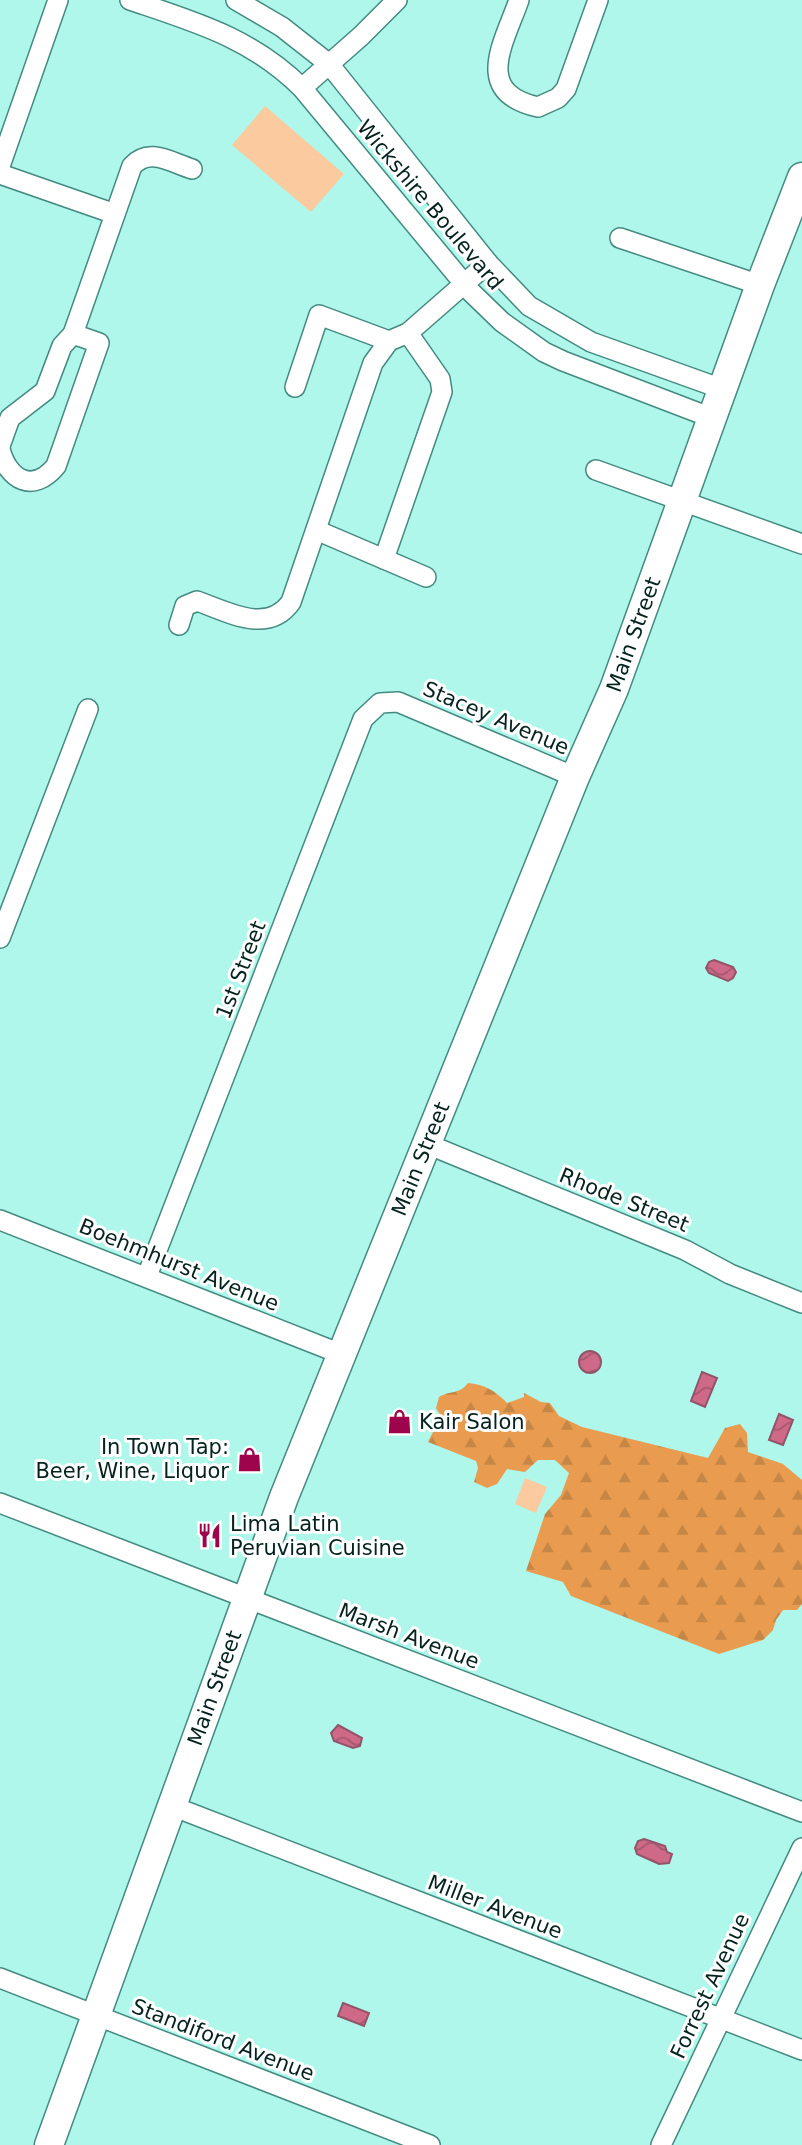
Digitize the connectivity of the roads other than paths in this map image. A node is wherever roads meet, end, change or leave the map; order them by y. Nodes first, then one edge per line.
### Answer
1 (58, 0) edge
2 (130, 0) edge
3 (236, 0) edge
4 (397, 0) edge
5 (519, 0) edge
6 (598, 0) edge
7 (329, 64) junction
8 (302, 88) junction
9 (0, 166) edge
10 (192, 169) dead end
11 (0, 174) edge
12 (802, 177) edge
13 (115, 214) junction
14 (620, 238) dead end
15 (488, 263) junction
16 (464, 284) junction
17 (760, 285) junction
18 (408, 333) junction
19 (73, 334) junction
20 (389, 341) junction
21 (295, 387) dead end
22 (722, 388) junction
23 (712, 418) junction
24 (0, 447) edge
25 (596, 470) dead end
26 (682, 500) junction
27 (317, 530) junction
28 (802, 544) edge
29 (384, 559) junction
30 (426, 577) dead end
31 (179, 625) dead end
32 (398, 702) joint
33 (88, 709) dead end
34 (575, 776) junction
35 (0, 938) edge
36 (427, 1144) junction
37 (0, 1220) edge
38 (147, 1276) junction
39 (802, 1303) edge
40 (341, 1354) junction
41 (0, 1503) edge
42 (247, 1598) junction
43 (172, 1806) junction
44 (802, 1812) edge
45 (802, 1848) edge
46 (0, 1979) edge
47 (96, 2016) junction
48 (719, 2019) junction
49 (802, 2050) edge
50 (49, 2145) edge
51 (430, 2145) edge
52 (661, 2145) edge

1 - 9 street
2 - 8 street, Wickshire Boulevard
3 - 7 street, Wickshire Boulevard
4 - 7 street
5 - 6 street
7 - 8 street
7 - 15 street, Wickshire Boulevard
8 - 16 street, Wickshire Boulevard
10 - 13 street
11 - 13 street
12 - 17 main road, Main Street
13 - 19 street
14 - 17 street
15 - 16 street
15 - 22 street, Wickshire Boulevard
16 - 18 street
16 - 23 street, Wickshire Boulevard
17 - 22 main road, Main Street
18 - 20 street
18 - 29 street
19 - 24 street
19 - 24 street
20 - 21 street
20 - 27 street
22 - 23 main road, Main Street
23 - 26 main road, Main Street
25 - 26 street
26 - 28 street
26 - 34 main road, Main Street
27 - 29 street
27 - 31 street
29 - 30 street
32 - 34 street, Stacey Avenue
32 - 38 street, 1st Street
33 - 35 street
34 - 36 main road, Main Street
36 - 39 street, Rhode Street
36 - 40 main road, Main Street
37 - 38 street, Boehmhurst Avenue
38 - 40 street, Boehmhurst Avenue
40 - 42 main road, Main Street
41 - 42 street, Marsh Avenue
42 - 43 main road, Main Street
42 - 44 street, Marsh Avenue
43 - 47 main road, Main Street
43 - 48 street, Miller Avenue
45 - 48 street, Forrest Avenue
46 - 47 street, Standiford Avenue
47 - 50 main road, Main Street
47 - 51 street, Standiford Avenue
48 - 49 street, Miller Avenue
48 - 52 street, Forrest Avenue

